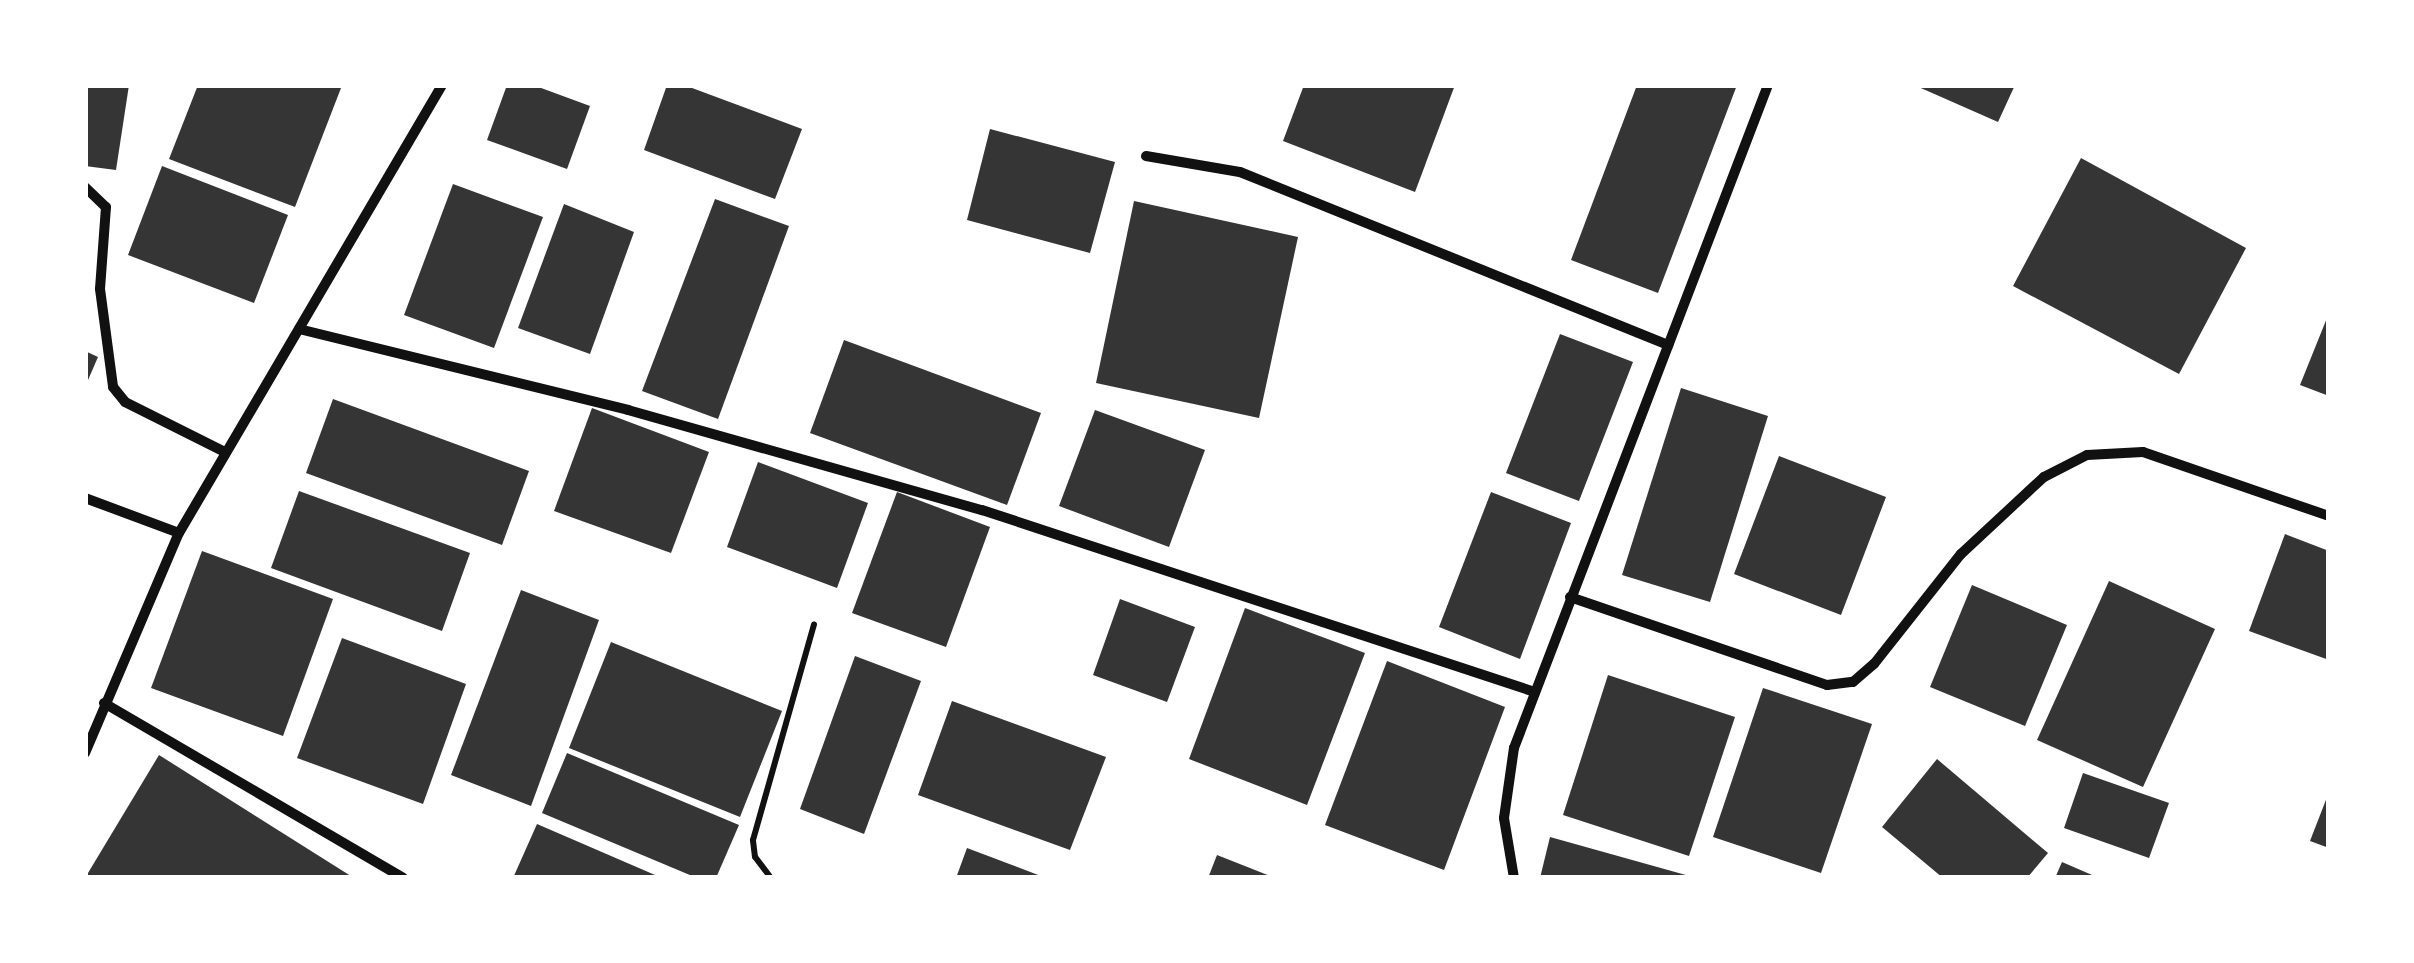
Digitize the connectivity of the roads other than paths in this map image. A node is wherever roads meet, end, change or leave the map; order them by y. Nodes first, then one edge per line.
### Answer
1 (442, 85) edge
2 (1768, 85) edge
3 (1146, 156) dead end
4 (85, 186) edge
5 (299, 329) junction
6 (1668, 346) junction
7 (223, 451) junction
8 (85, 498) edge
9 (2329, 516) edge
10 (179, 533) junction
11 (1570, 597) junction
12 (1535, 692) junction
13 (104, 703) junction
14 (85, 753) edge
15 (403, 878) edge
16 (1514, 878) edge

1 - 5 street
2 - 6 street
3 - 6 street
4 - 7 street
5 - 7 street
5 - 12 street
6 - 11 street
7 - 10 street
8 - 10 street
9 - 11 street
10 - 13 street
11 - 12 street
12 - 16 street
13 - 14 street
13 - 15 street

